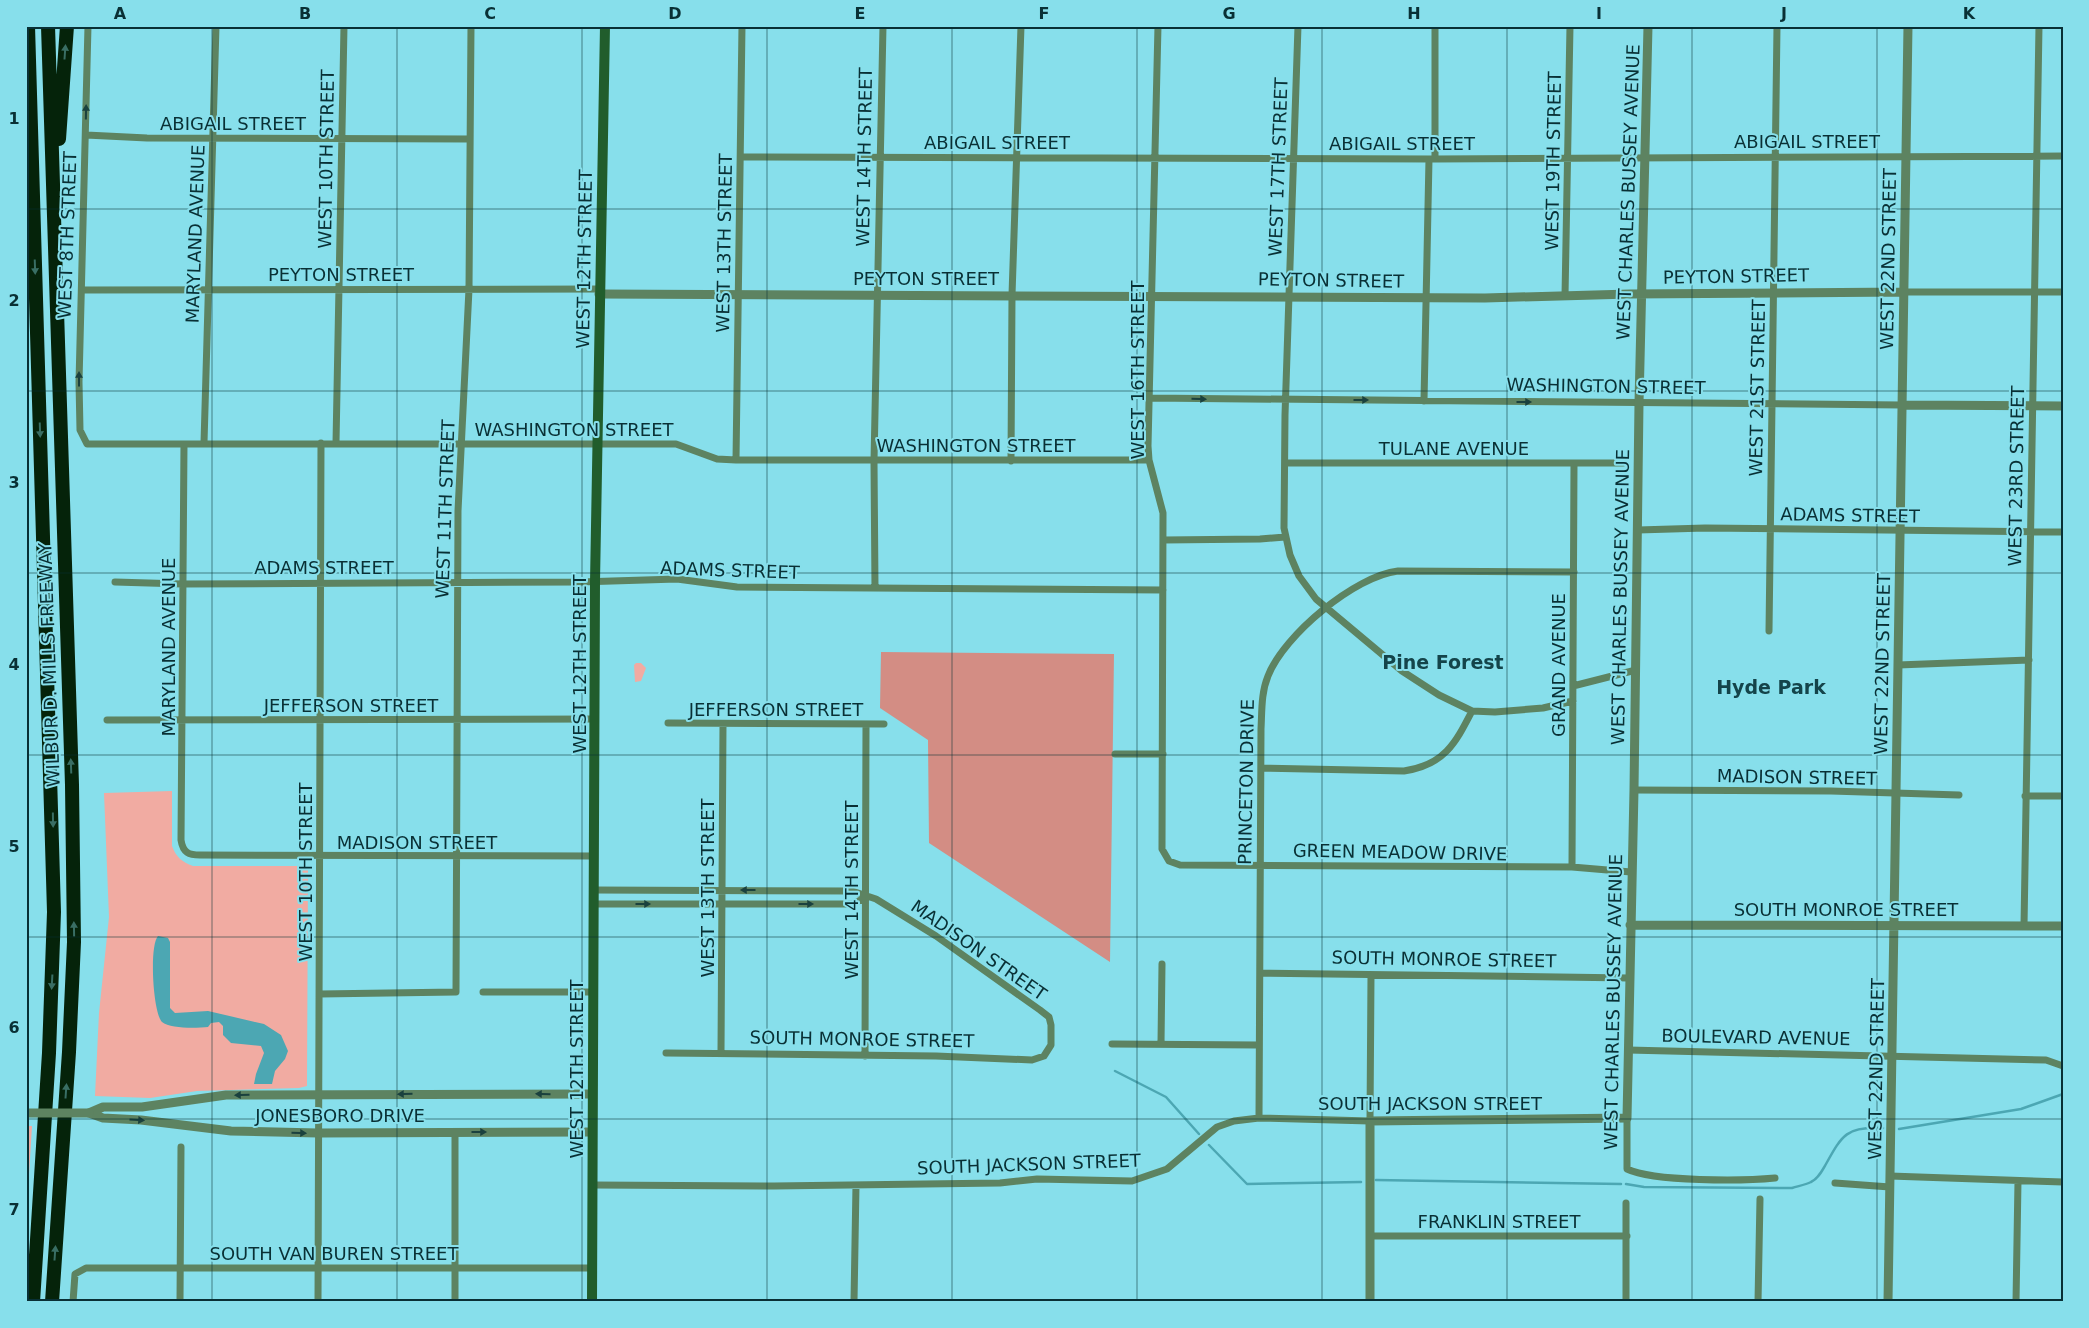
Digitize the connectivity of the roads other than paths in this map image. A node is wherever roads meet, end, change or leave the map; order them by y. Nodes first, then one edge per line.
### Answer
1 (28, 26) edge
2 (48, 26) edge
3 (67, 26) edge
4 (88, 26) edge
5 (216, 26) edge
6 (344, 26) edge
7 (471, 26) edge
8 (605, 26) edge
9 (742, 26) edge
10 (882, 26) edge
11 (1021, 26) edge
12 (1158, 26) edge
13 (1298, 26) edge
14 (1435, 26) edge
15 (1570, 26) edge
16 (1648, 26) edge
17 (1777, 26) edge
18 (1908, 26) edge
19 (2040, 26) edge
20 (26, 102) edge
21 (86, 135) junction
22 (214, 138) junction
23 (340, 138) junction
24 (470, 139) junction
25 (30, 146) junction
26 (2037, 155) junction
27 (878, 156) junction
28 (1646, 156) junction
29 (1906, 156) junction
30 (2063, 156) edge
31 (741, 157) junction
32 (1017, 157) junction
33 (1776, 157) junction
34 (1154, 158) junction
35 (1567, 158) junction
36 (1293, 159) junction
37 (1432, 159) junction
38 (54, 222) junction
39 (82, 290) junction
40 (208, 290) junction
41 (339, 290) junction
42 (468, 290) junction
43 (599, 291) junction
44 (1773, 292) junction
45 (1904, 292) junction
46 (2034, 292) junction
47 (2063, 292) edge
48 (738, 293) junction
49 (876, 294) junction
50 (1641, 294) junction
51 (1012, 295) junction
52 (1151, 295) junction
53 (1289, 296) junction
54 (1565, 296) junction
55 (1426, 298) junction
56 (1150, 398) junction
57 (1287, 400) junction
58 (1424, 401) junction
59 (1639, 403) junction
60 (1772, 404) junction
61 (1902, 405) junction
62 (2033, 406) junction
63 (2063, 406) edge
64 (204, 443) junction
65 (321, 443) junction
66 (336, 443) junction
67 (87, 444) joint
68 (184, 444) junction
69 (597, 444) junction
70 (462, 445) junction
71 (736, 460) junction
72 (1149, 460) junction
73 (874, 461) junction
74 (1011, 461) junction
75 (1285, 463) junction
76 (1623, 463) dead end
77 (1574, 464) junction
78 (1770, 529) junction
79 (1638, 530) junction
80 (1900, 530) junction
81 (2031, 532) junction
82 (2063, 532) edge
83 (1285, 537) junction
84 (1164, 540) junction
85 (1574, 572) junction
86 (457, 581) junction
87 (115, 582) dead end
88 (320, 582) junction
89 (596, 582) junction
90 (182, 584) junction
91 (874, 588) junction
92 (1163, 590) junction
93 (1326, 608) junction
94 (1769, 631) dead end
95 (2029, 660) junction
96 (1898, 665) junction
97 (1636, 670) junction
98 (1573, 686) junction
99 (1573, 701) junction
100 (1472, 711) junction
101 (320, 718) junction
102 (594, 719) junction
103 (107, 720) dead end
104 (183, 720) junction
105 (456, 720) junction
106 (668, 723) dead end
107 (722, 724) junction
108 (866, 724) junction
109 (884, 724) dead end
110 (1115, 754) dead end
111 (1163, 754) junction
112 (1262, 768) junction
113 (1634, 790) junction
114 (1896, 794) junction
115 (1959, 795) dead end
116 (2025, 796) junction
117 (2063, 796) edge
118 (183, 849) joint
119 (594, 856) junction
120 (319, 857) junction
121 (457, 857) junction
122 (1169, 861) joint
123 (1260, 866) junction
124 (1572, 867) junction
125 (1631, 872) junction
126 (594, 890) junction
127 (722, 890) junction
128 (866, 897) junction
129 (594, 904) junction
130 (722, 904) junction
131 (1630, 925) junction
132 (1895, 926) junction
133 (2024, 926) junction
134 (2063, 926) edge
135 (1162, 964) dead end
136 (1260, 973) junction
137 (1371, 975) junction
138 (1629, 978) junction
139 (483, 992) dead end
140 (593, 992) junction
141 (320, 994) junction
142 (1112, 1044) dead end
143 (1161, 1044) junction
144 (1051, 1045) joint
145 (1258, 1045) junction
146 (1628, 1050) junction
147 (666, 1053) dead end
148 (721, 1053) junction
149 (1892, 1054) junction
150 (865, 1056) junction
151 (2063, 1066) edge
152 (592, 1094) junction
153 (319, 1095) junction
154 (89, 1112) junction
155 (26, 1113) edge
156 (1259, 1118) junction
157 (1627, 1118) junction
158 (1370, 1121) junction
159 (455, 1132) junction
160 (592, 1132) junction
161 (318, 1133) junction
162 (180, 1147) dead end
163 (1890, 1176) junction
164 (1775, 1178) dead end
165 (2018, 1181) junction
166 (2063, 1182) edge
167 (1834, 1183) dead end
168 (593, 1184) junction
169 (856, 1185) junction
170 (1890, 1186) junction
171 (1760, 1199) dead end
172 (1626, 1203) dead end
173 (1370, 1236) junction
174 (1627, 1236) junction
175 (318, 1267) junction
176 (455, 1267) junction
177 (591, 1268) junction
178 (180, 1269) junction
179 (33, 1302) edge
180 (52, 1302) edge
181 (74, 1302) edge
182 (180, 1302) edge
183 (318, 1302) edge
184 (455, 1302) edge
185 (592, 1302) edge
186 (854, 1302) edge
187 (1370, 1302) edge
188 (1626, 1302) edge
189 (1758, 1302) edge
190 (1888, 1302) edge
191 (2016, 1302) edge

1 - 25 highway, WILBUR D. MILLS FREEWAY
2 - 38 highway, WILBUR D. MILLS FREEWAY
38 -> 3 highway
21 -> 4 street, WEST 8TH STREET
5 - 22 street, MARYLAND AVENUE
6 - 23 street, WEST 10TH STREET
7 - 24 street, WEST 11TH STREET
8 - 43 main road, WEST 12TH STREET
9 - 31 street, WEST 13TH STREET
10 - 27 street, WEST 14TH STREET
11 - 32 street
12 - 34 street, WEST 16TH STREET
13 - 36 street, WEST 17TH STREET
14 - 37 street
15 - 35 street, WEST 19TH STREET
16 - 28 street, WEST CHARLES BUSSEY AVENUE
17 - 33 street, WEST 21ST STREET
18 - 29 street, WEST 22ND STREET
19 - 26 street, WEST 23RD STREET
20 - 25 highway
21 - 22 street, ABIGAIL STREET
21 - 39 street, WEST 8TH STREET
22 - 23 street, ABIGAIL STREET
22 - 40 street, MARYLAND AVENUE
23 - 24 street, ABIGAIL STREET
23 - 41 street, WEST 10TH STREET
24 - 42 street, WEST 11TH STREET
25 -> 179 highway, WILBUR D. MILLS FREEWAY
26 - 29 street, ABIGAIL STREET
26 - 30 street, ABIGAIL STREET
26 - 46 street, WEST 23RD STREET
27 - 31 street, ABIGAIL STREET
27 - 32 street, ABIGAIL STREET
27 - 49 street, WEST 14TH STREET
28 - 33 street, ABIGAIL STREET
28 - 35 street, ABIGAIL STREET
28 - 50 street, WEST CHARLES BUSSEY AVENUE
29 - 33 street, ABIGAIL STREET
29 - 45 street, WEST 22ND STREET
31 - 48 street, WEST 13TH STREET
32 - 34 street, ABIGAIL STREET
32 - 51 street
33 - 44 street, WEST 21ST STREET
34 - 36 street, ABIGAIL STREET
34 - 52 street, WEST 16TH STREET
35 - 37 street, ABIGAIL STREET
35 - 54 street, WEST 19TH STREET
36 - 37 street, ABIGAIL STREET
36 - 53 street, WEST 17TH STREET
37 - 55 street
180 -> 38 highway, WILBUR D. MILLS FREEWAY
39 - 40 street, PEYTON STREET
67 -> 39 street, WEST 8TH STREET
40 - 41 street, PEYTON STREET
40 - 64 street, MARYLAND AVENUE
41 - 42 street, PEYTON STREET
41 - 66 street, WEST 10TH STREET
42 - 43 street, PEYTON STREET
42 - 70 street, WEST 11TH STREET
43 - 48 street, PEYTON STREET
43 - 69 main road, WEST 12TH STREET
44 - 45 street, PEYTON STREET
44 - 50 street, PEYTON STREET
44 - 60 street, WEST 21ST STREET
45 - 46 street, PEYTON STREET
45 - 61 street, WEST 22ND STREET
46 - 47 street, PEYTON STREET
46 - 62 street, WEST 23RD STREET
48 - 49 street, PEYTON STREET
48 - 71 street, WEST 13TH STREET
49 - 51 street, PEYTON STREET
49 - 73 street, WEST 14TH STREET
50 - 54 street, PEYTON STREET
50 - 59 street, WEST CHARLES BUSSEY AVENUE
51 - 52 street, PEYTON STREET
51 - 74 street
52 - 53 street, PEYTON STREET
52 - 56 street, WEST 16TH STREET
53 - 55 street, PEYTON STREET
53 - 57 street, WEST 17TH STREET
54 - 55 street, PEYTON STREET
55 - 58 street
56 -> 57 street, WASHINGTON STREET
56 - 72 street, WEST 16TH STREET
57 -> 58 street, WASHINGTON STREET
57 - 75 street, WEST 17TH STREET
58 -> 59 street, WASHINGTON STREET
59 - 60 street, WASHINGTON STREET
59 - 79 street, WEST CHARLES BUSSEY AVENUE
60 - 61 street, WASHINGTON STREET
60 - 78 street, WEST 21ST STREET
61 - 62 street, WASHINGTON STREET
61 - 80 street, WEST 22ND STREET
62 - 63 street, WASHINGTON STREET
62 - 81 street, WEST 23RD STREET
64 - 65 street, WASHINGTON STREET
64 - 68 street, WASHINGTON STREET
65 - 66 street, WASHINGTON STREET
65 - 88 street, WEST 10TH STREET
66 - 70 street, WASHINGTON STREET
67 - 68 street, WASHINGTON STREET
68 - 90 street, MARYLAND AVENUE
69 - 70 street, WASHINGTON STREET
69 - 71 street, WASHINGTON STREET
69 - 89 main road, WEST 12TH STREET
70 - 86 street, WEST 11TH STREET
71 - 73 street, WASHINGTON STREET
72 - 74 street, WASHINGTON STREET
72 - 84 street, WEST 16TH STREET
73 - 74 street, WASHINGTON STREET
73 - 91 street, WEST 14TH STREET
75 - 77 street, TULANE AVENUE
75 - 83 street, WEST 17TH STREET
76 - 77 street, TULANE AVENUE
77 - 85 street, GRAND AVENUE
78 - 79 street, ADAMS STREET
78 - 80 street, ADAMS STREET
78 - 94 street, WEST 21ST STREET
79 - 97 street, WEST CHARLES BUSSEY AVENUE
80 - 81 street, ADAMS STREET
80 - 96 street, WEST 22ND STREET
81 - 82 street, ADAMS STREET
81 - 95 street, WEST 23RD STREET
83 - 84 street
83 - 93 street, WEST 17TH STREET
84 - 92 street, WEST 16TH STREET
85 - 93 street, PRINCETON DRIVE
85 - 98 street, GRAND AVENUE
86 - 88 street, ADAMS STREET
86 - 89 street, ADAMS STREET
86 - 105 street, WEST 11TH STREET
87 - 90 street, ADAMS STREET
88 - 90 street, ADAMS STREET
88 - 101 street, WEST 10TH STREET
89 - 91 street, ADAMS STREET
89 - 102 main road, WEST 12TH STREET
90 - 104 street, MARYLAND AVENUE
91 - 92 street, ADAMS STREET
92 - 111 street, WEST 16TH STREET
93 - 100 street, WEST 17TH STREET
93 - 112 street, PRINCETON DRIVE
95 - 96 street
95 - 116 street, WEST 23RD STREET
96 - 114 street, WEST 22ND STREET
97 - 98 street
97 - 113 street, WEST CHARLES BUSSEY AVENUE
98 - 99 street, GRAND AVENUE
99 - 100 street
99 - 124 street, GRAND AVENUE
100 - 112 street
101 - 104 street, JEFFERSON STREET
101 - 105 street, JEFFERSON STREET
101 - 120 street, WEST 10TH STREET
102 - 105 street, JEFFERSON STREET
102 - 119 main road, WEST 12TH STREET
103 - 104 street, JEFFERSON STREET
104 - 118 street, MARYLAND AVENUE
105 - 121 street, WEST 11TH STREET
106 - 107 street, JEFFERSON STREET
107 - 108 street, JEFFERSON STREET
107 - 127 street, WEST 13TH STREET
108 - 109 street, JEFFERSON STREET
108 - 128 street, WEST 14TH STREET
110 - 111 street
111 - 122 street, WEST 16TH STREET
112 - 123 street, PRINCETON DRIVE
113 - 114 street, MADISON STREET
113 - 125 street, WEST CHARLES BUSSEY AVENUE
114 - 115 street, MADISON STREET
114 - 132 street, WEST 22ND STREET
116 - 117 street
116 - 133 street, WEST 23RD STREET
118 - 120 street, MADISON STREET
119 - 121 street, MADISON STREET
119 - 126 main road, WEST 12TH STREET
120 - 121 street, MADISON STREET
120 - 141 street, WEST 10TH STREET
121 - 141 street, WEST 11TH STREET
122 - 123 street, GREEN MEADOW DRIVE
123 - 124 street, GREEN MEADOW DRIVE
123 - 136 street, PRINCETON DRIVE
124 - 125 street, GREEN MEADOW DRIVE
125 - 131 street, WEST CHARLES BUSSEY AVENUE
126 - 127 street, MADISON STREET
126 - 129 main road, WEST 12TH STREET
128 -> 127 street, MADISON STREET
127 - 130 street, WEST 13TH STREET
130 -> 128 street
128 - 144 street, MADISON STREET
128 - 150 street, WEST 14TH STREET
129 -> 130 street
129 - 140 main road, WEST 12TH STREET
130 - 148 street, WEST 13TH STREET
131 - 132 street, SOUTH MONROE STREET
131 - 138 street, WEST CHARLES BUSSEY AVENUE
132 - 133 street, SOUTH MONROE STREET
132 - 149 street, WEST 22ND STREET
133 - 134 street, SOUTH MONROE STREET
135 - 143 street
136 - 137 street, SOUTH MONROE STREET
136 - 145 street, PRINCETON DRIVE
137 - 138 street, SOUTH MONROE STREET
137 - 158 street
138 - 146 street, WEST CHARLES BUSSEY AVENUE
139 - 140 street
140 - 152 main road, WEST 12TH STREET
141 - 153 street, WEST 10TH STREET
142 - 143 street
143 - 145 street
144 - 150 street, SOUTH MONROE STREET
145 - 156 street, PRINCETON DRIVE
146 - 149 street, BOULEVARD AVENUE
146 - 157 street, WEST CHARLES BUSSEY AVENUE
147 - 148 street, SOUTH MONROE STREET
148 - 150 street, SOUTH MONROE STREET
149 - 151 street, BOULEVARD AVENUE
149 - 163 street, WEST 22ND STREET
152 -> 153 street, JONESBORO DRIVE
152 - 160 main road, WEST 12TH STREET
153 -> 154 street, JONESBORO DRIVE
153 - 161 street, WEST 10TH STREET
154 - 155 street, JONESBORO DRIVE, bridge
154 -> 161 street, JONESBORO DRIVE
156 - 158 street, SOUTH JACKSON STREET
156 - 169 street, SOUTH JACKSON STREET
157 - 158 street, SOUTH JACKSON STREET
157 - 164 street, WEST CHARLES BUSSEY AVENUE
158 - 173 street
159 -> 160 street, JONESBORO DRIVE
159 - 161 street, JONESBORO DRIVE
159 - 176 street
160 - 168 main road, WEST 12TH STREET
161 - 175 street, WEST 10TH STREET
162 - 178 street
163 - 165 street
163 - 170 street, WEST 22ND STREET
165 - 166 street
165 - 191 street
167 - 170 street
168 - 169 street, SOUTH JACKSON STREET
168 - 177 main road, WEST 12TH STREET
169 - 186 street
170 - 190 street, WEST 22ND STREET
171 - 189 street
172 - 174 street
173 - 174 street, FRANKLIN STREET
173 - 187 street
174 - 188 street
175 - 176 street, SOUTH VAN BUREN STREET
175 - 178 street, SOUTH VAN BUREN STREET
175 - 183 street, WEST 10TH STREET
176 - 177 street, SOUTH VAN BUREN STREET
176 - 184 street
177 - 185 main road, WEST 12TH STREET
178 - 181 street, SOUTH VAN BUREN STREET
178 - 182 street

